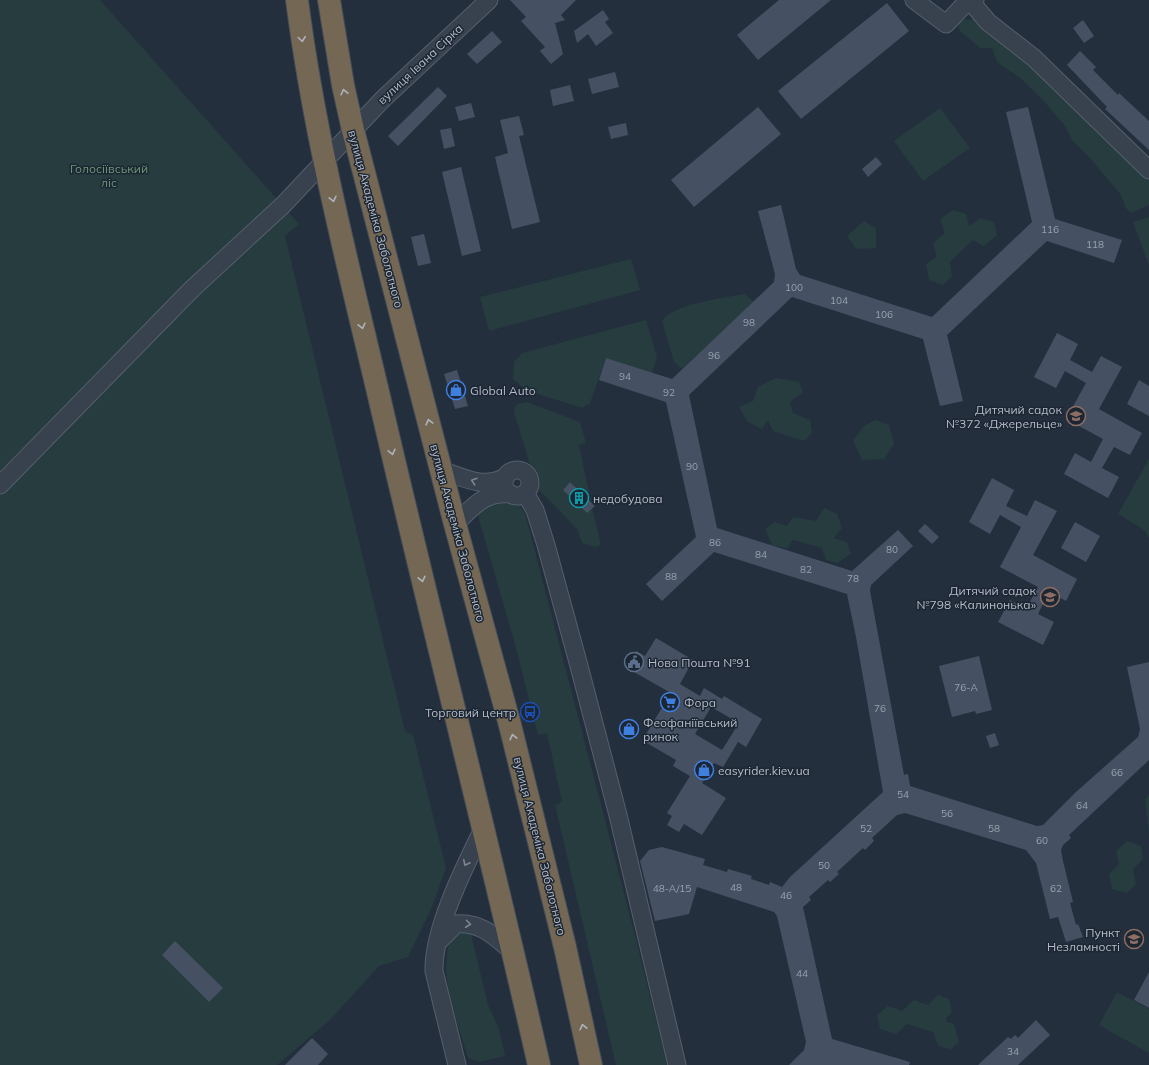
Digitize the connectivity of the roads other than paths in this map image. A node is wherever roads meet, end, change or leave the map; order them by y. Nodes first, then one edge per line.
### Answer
1 (297, 0) edge
2 (329, 0) edge
3 (489, 0) edge
4 (914, 0) edge
5 (970, 3) edge
6 (353, 130) junction
7 (324, 161) junction
8 (1149, 170) edge
9 (441, 470) junction
10 (506, 477) junction
11 (0, 485) edge
12 (518, 493) junction
13 (455, 524) junction
14 (483, 828) junction
15 (437, 943) junction
16 (514, 953) junction
17 (457, 1065) edge
18 (539, 1065) edge
19 (591, 1065) edge
20 (677, 1065) edge

1 -> 7 highway
6 -> 2 highway, вулиця Академіка Заболотного
3 - 6 street, вулиця Івана Сірка
4 - 5 street
5 - 8 street
6 - 7 street, вулиця Івана Сірка
9 -> 6 highway, вулиця Академіка Заболотного
7 - 11 street, вулиця Івана Сірка
7 -> 14 highway
10 -> 9 street
9 - 13 highway, вулиця Академіка Заболотного
10 - 12 street
10 - 12 street
12 - 13 street
12 - 20 street
19 -> 13 highway, вулиця Академіка Заболотного
14 -> 15 street
14 - 16 highway
15 -> 16 street
15 - 17 street
16 - 18 highway

